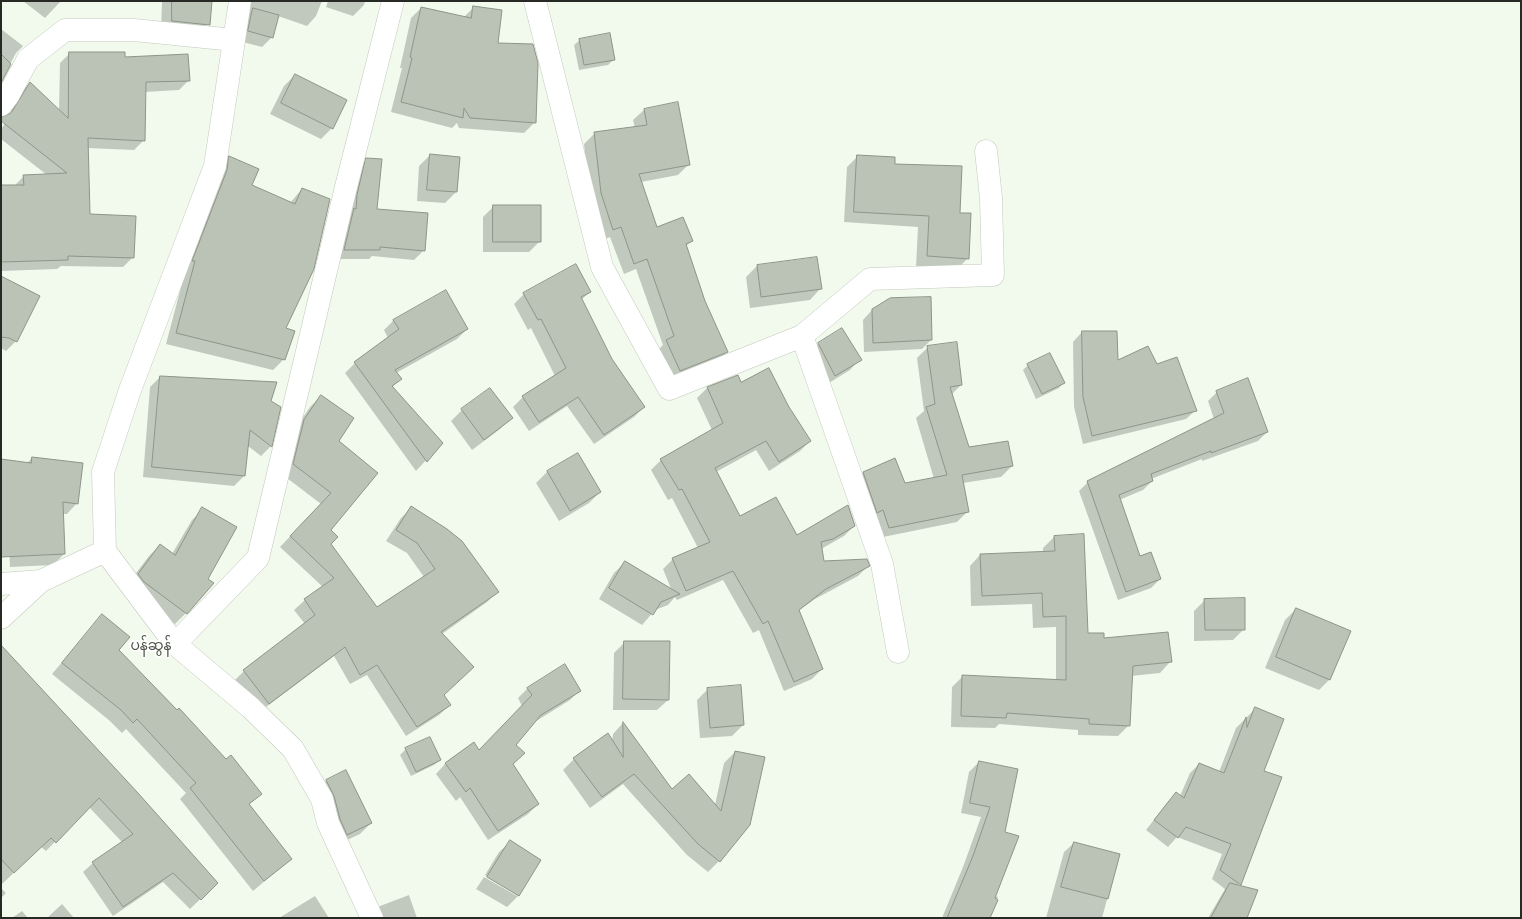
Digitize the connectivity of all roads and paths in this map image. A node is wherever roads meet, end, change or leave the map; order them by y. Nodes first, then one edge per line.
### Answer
1 (240, 1) edge
2 (393, 1) edge
3 (535, 1) edge
4 (234, 40) junction
5 (1, 105) edge
6 (986, 152) dead end
7 (802, 336) junction
8 (105, 551) junction
9 (41, 581) junction
10 (1, 584) edge
11 (1, 618) edge
12 (176, 644) junction
13 (898, 652) dead end
14 (372, 918) edge

1 - 4 street
2 - 12 street
3 - 7 street
4 - 5 street
4 - 8 street
6 - 7 street
7 - 13 street
8 - 9 street
8 - 12 street
9 - 10 street
9 - 11 street
12 - 14 street

